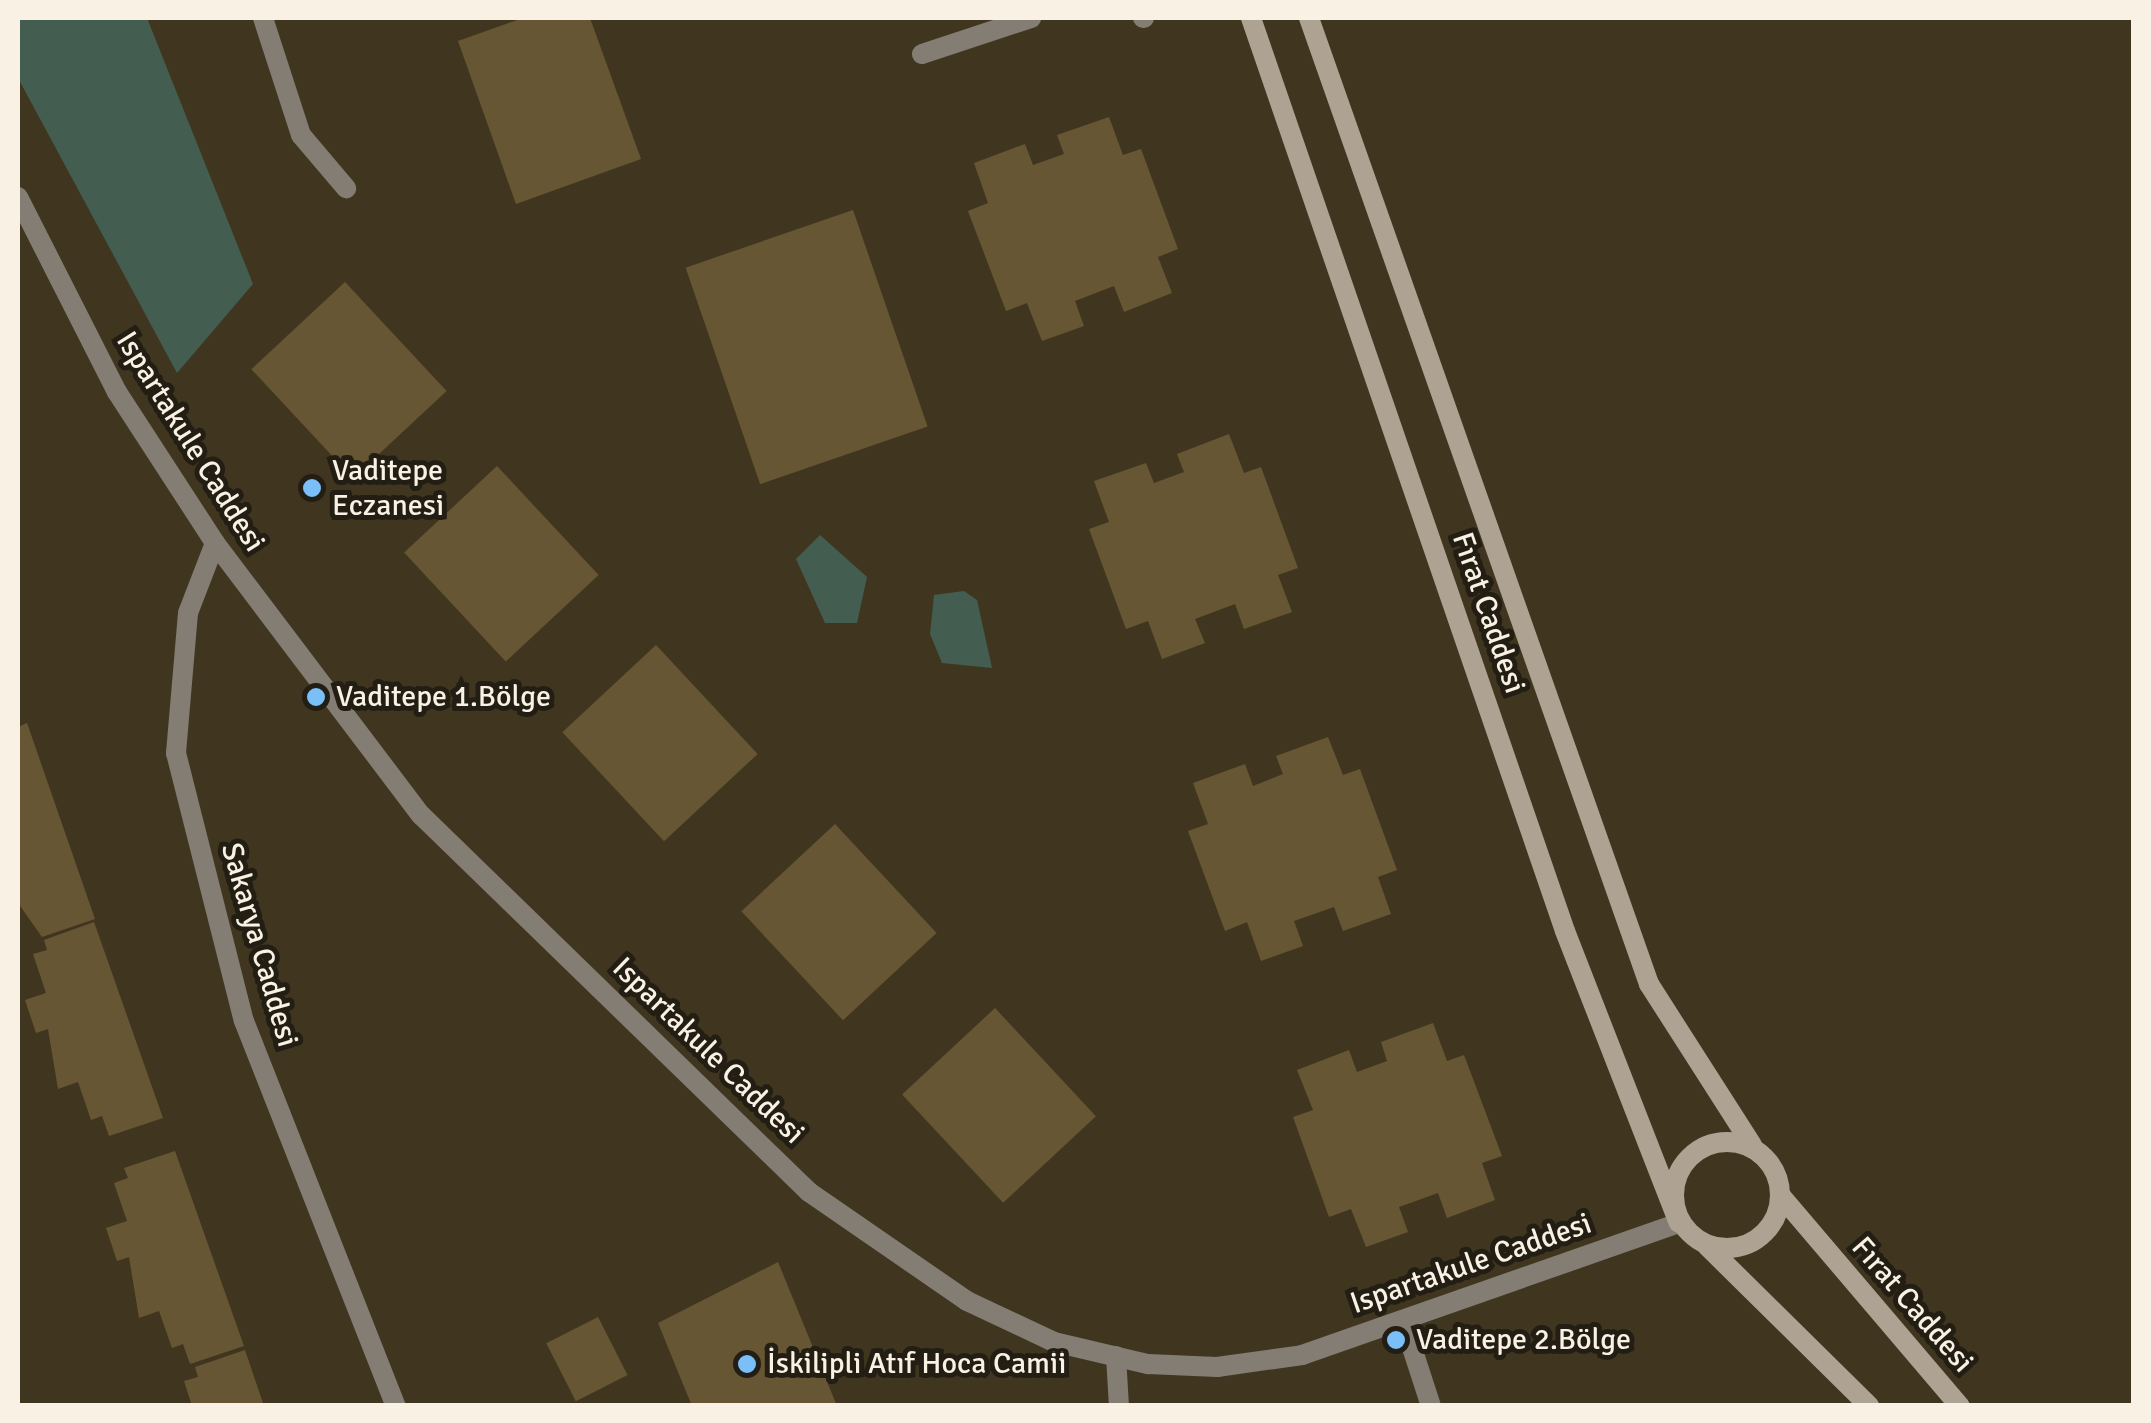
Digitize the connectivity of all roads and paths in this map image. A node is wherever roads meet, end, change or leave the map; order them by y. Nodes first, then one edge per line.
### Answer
1 (264, 18) edge
2 (1031, 18) edge
3 (1251, 18) edge
4 (1310, 18) edge
5 (922, 54) dead end
6 (346, 188) dead end
7 (18, 197) edge
8 (214, 543) junction
9 (1752, 1146) junction
10 (1782, 1196) junction
11 (1679, 1223) junction
12 (1707, 1246) junction
13 (1403, 1320) junction
14 (1116, 1356) junction
15 (396, 1406) edge
16 (1119, 1406) edge
17 (1431, 1406) edge
18 (1869, 1406) edge
19 (1960, 1406) edge

1 - 6 street
2 - 5 street
3 - 11 main road, Fırat Caddesi
4 - 9 main road, Fırat Caddesi
7 - 8 street, Ispartakule Caddesi
8 - 14 street, Ispartakule Caddesi
8 - 15 street, Sakarya Caddesi
9 - 10 main road
9 - 11 main road
10 - 12 main road
10 - 19 main road, Fırat Caddesi
11 - 12 main road
11 - 13 street, Ispartakule Caddesi
12 - 18 main road
13 - 14 street, Ispartakule Caddesi
13 - 17 street
14 - 16 street

